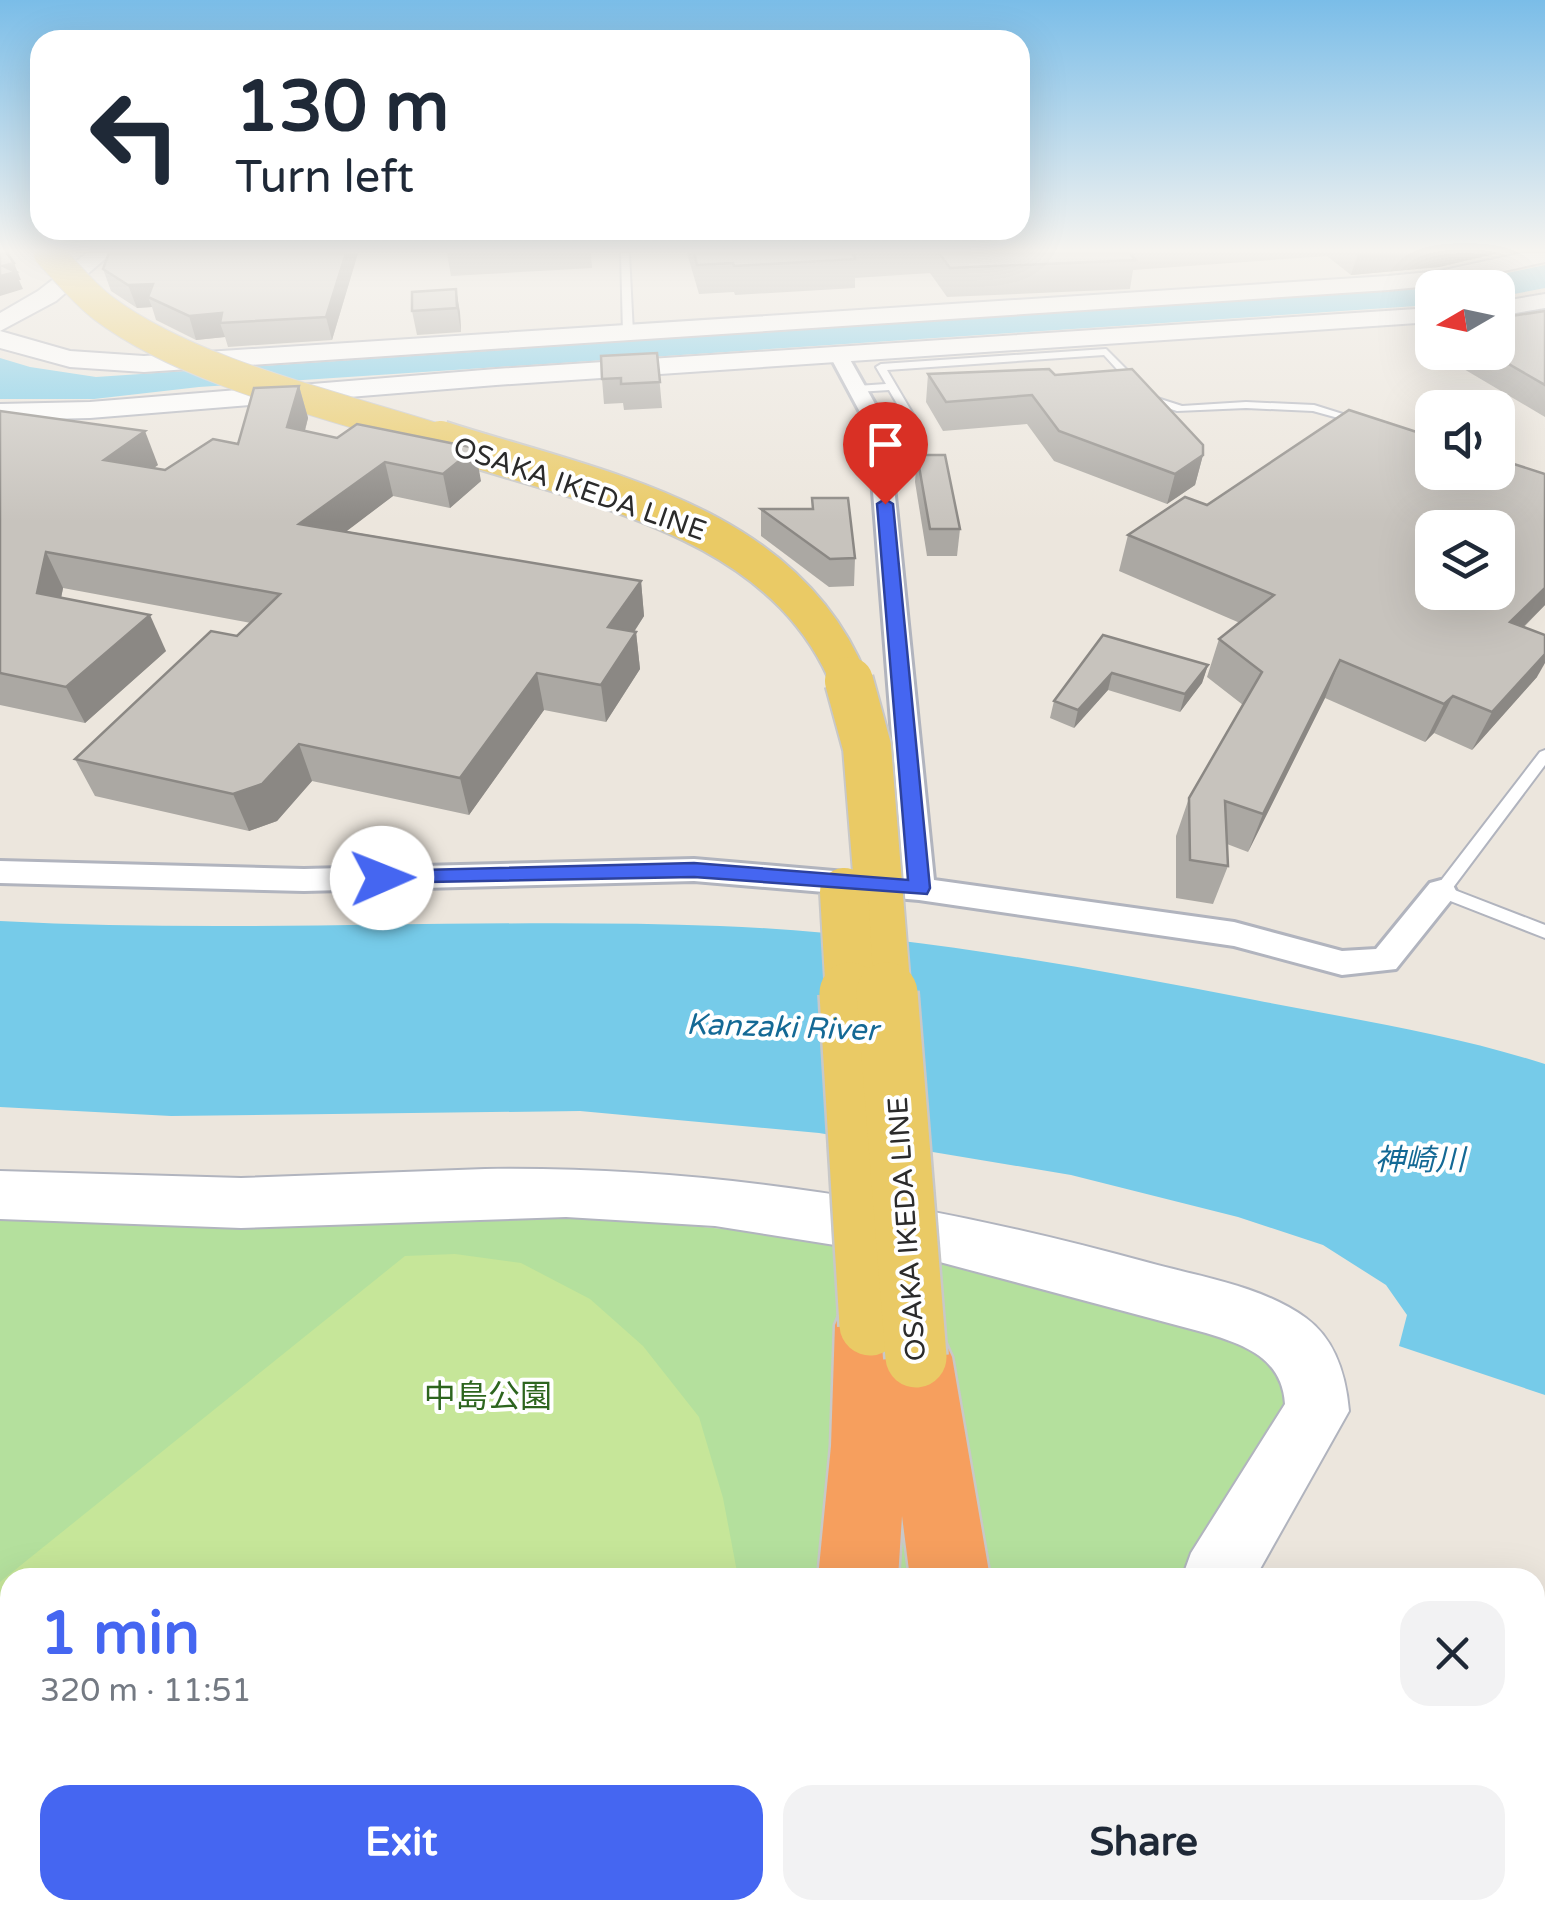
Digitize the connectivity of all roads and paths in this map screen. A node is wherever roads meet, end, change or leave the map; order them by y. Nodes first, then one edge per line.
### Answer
1 (10, 343) edge
2 (130, 343) edge
3 (165, 343) edge
4 (480, 343) edge
5 (1034, 343) edge
6 (839, 356) junction
7 (892, 387) junction
8 (857, 389) junction
9 (0, 412) edge
10 (1364, 423) edge
11 (914, 426) dead end
12 (1545, 756) edge
13 (0, 872) edge
14 (919, 888) junction
15 (1441, 891) junction
16 (1545, 932) edge
17 (0, 1194) edge
18 (893, 1341) junction
19 (859, 1568) edge
20 (883, 1568) edge
21 (927, 1568) edge
22 (948, 1568) edge
23 (1222, 1568) edge

1 - 4 street
2 - 18 main road, OSAKA IKEDA LINE, bridge
3 - 18 main road, OSAKA IKEDA LINE, bridge
5 - 6 street
6 - 8 street
6 - 9 street
7 - 8 lane
7 - 10 lane
7 - 11 lane
8 - 14 street
12 - 15 lane
13 - 14 street
14 - 15 street
15 - 16 lane
17 - 23 street
18 - 19 highway
18 - 20 main road, OSAKA IKEDA LINE
18 - 21 main road, OSAKA IKEDA LINE
18 - 22 highway

